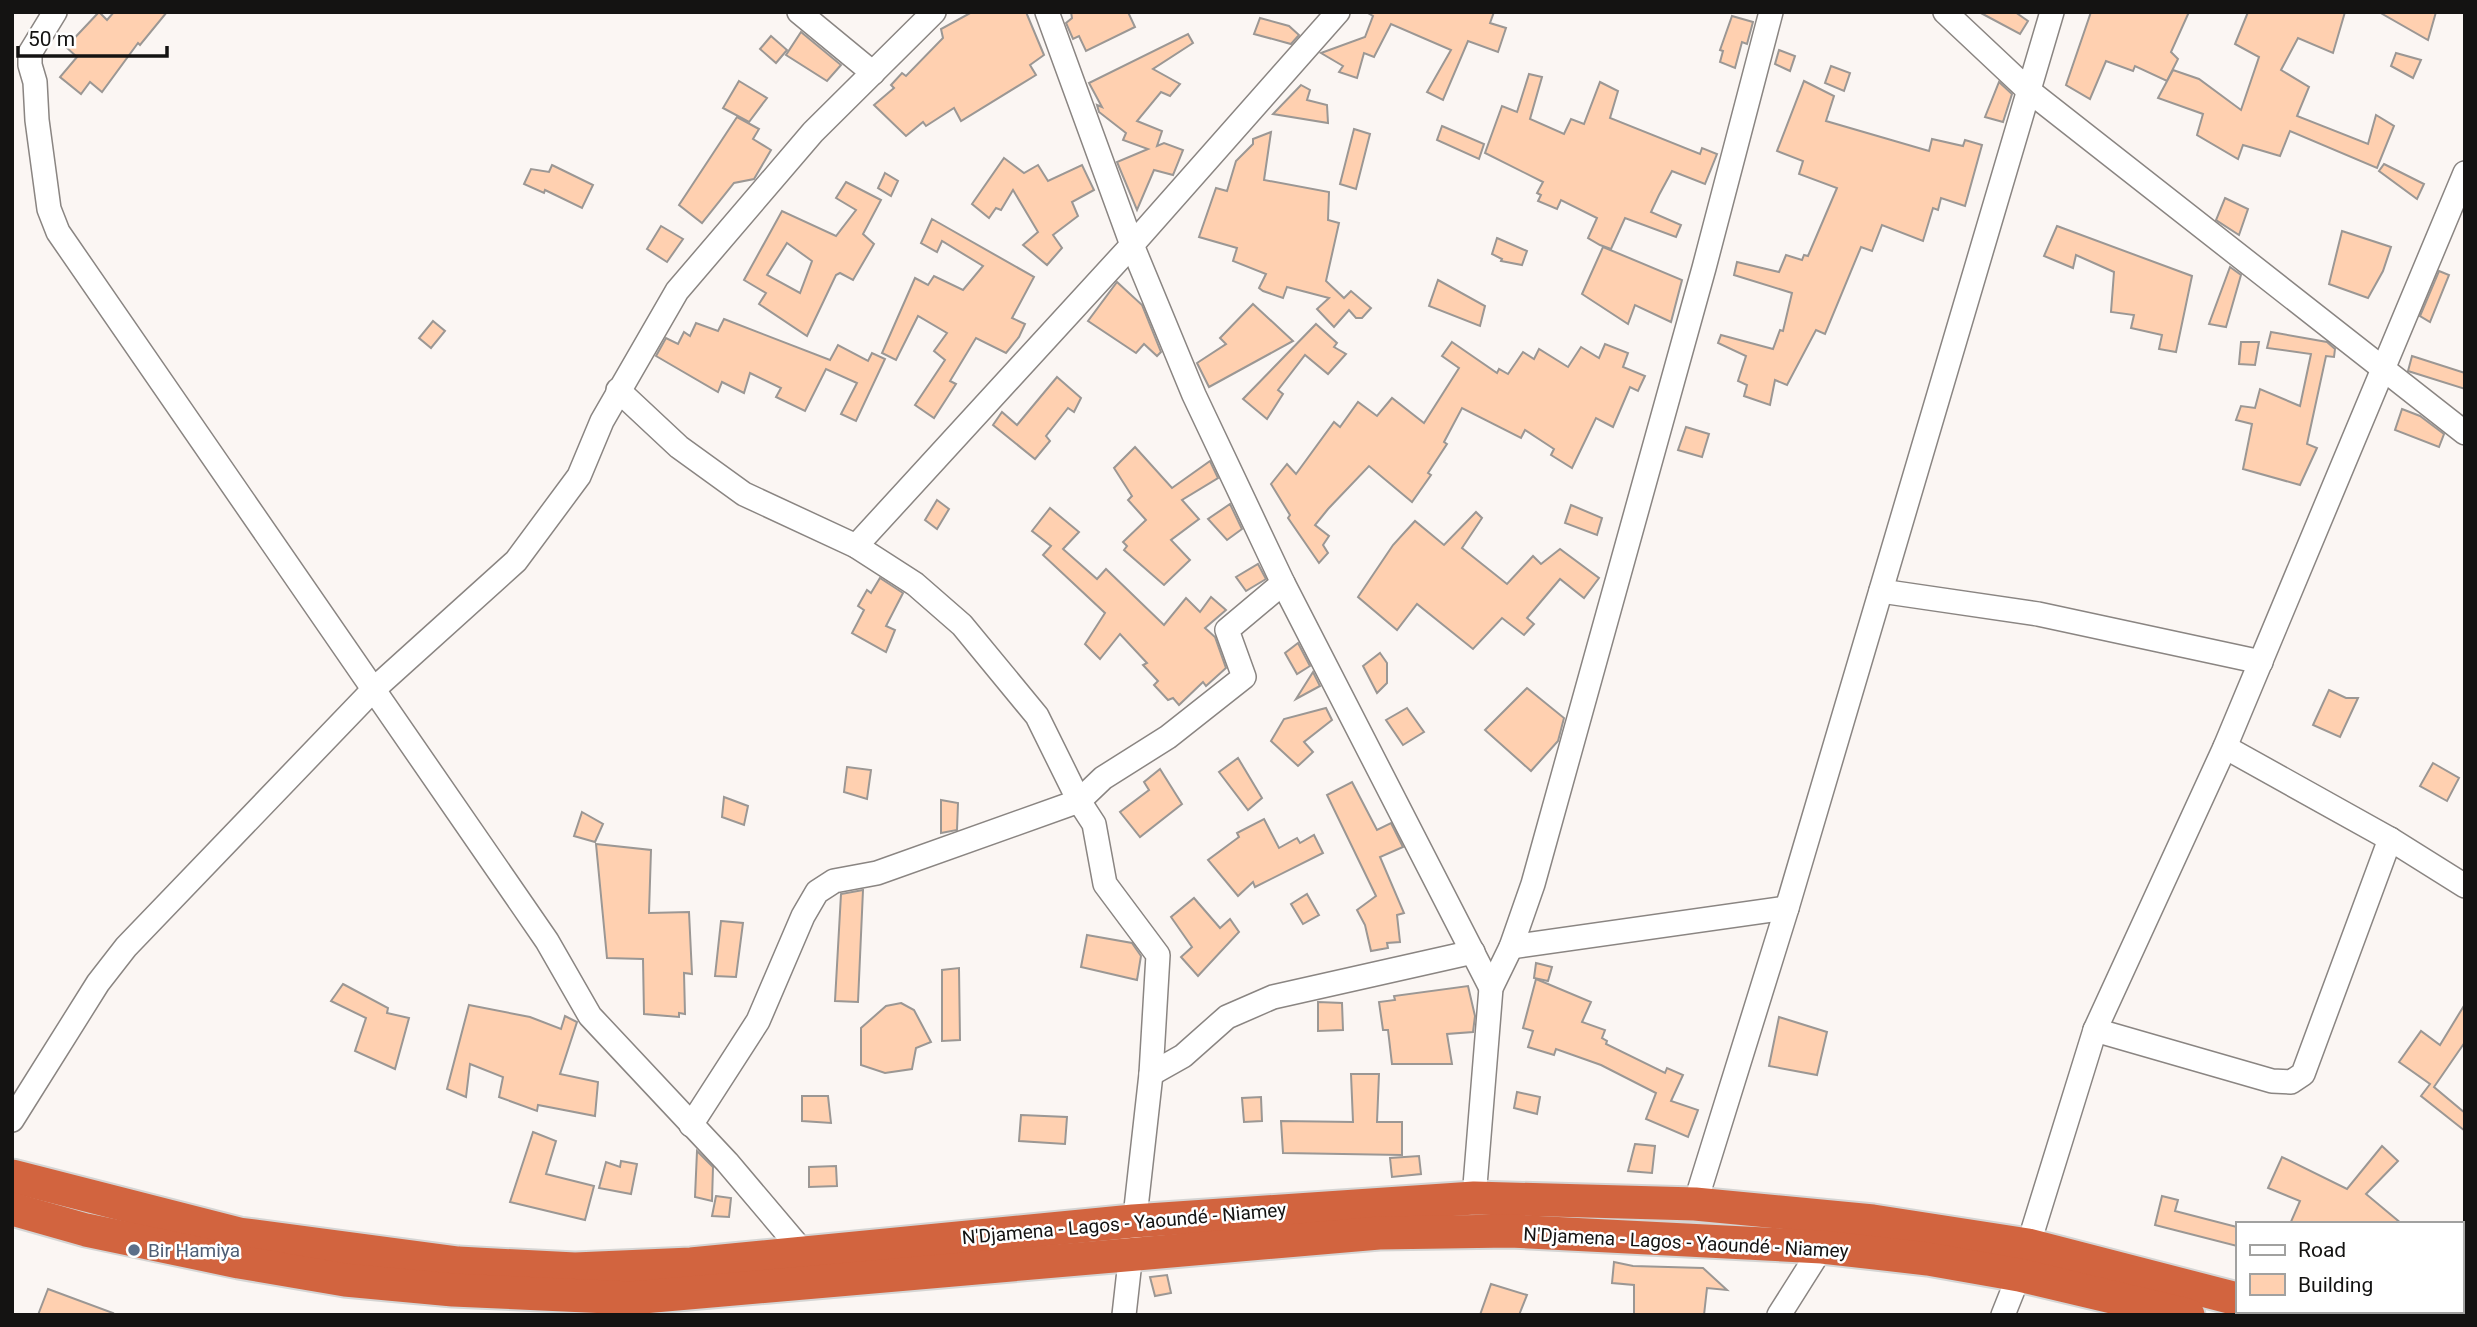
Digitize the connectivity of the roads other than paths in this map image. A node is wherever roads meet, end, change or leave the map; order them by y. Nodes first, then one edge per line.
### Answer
1 (55, 12) edge
2 (799, 12) edge
3 (934, 12) edge
4 (1047, 12) edge
5 (1771, 12) edge
6 (1945, 12) edge
7 (2052, 12) edge
8 (1335, 13) edge
9 (873, 74) junction
10 (2028, 90) junction
11 (2465, 173) edge
12 (1132, 245) junction
13 (2381, 370) junction
14 (618, 390) junction
15 (2465, 433) edge
16 (856, 546) junction
17 (1283, 583) junction
18 (1881, 591) junction
19 (2261, 662) junction
20 (373, 690) junction
21 (2225, 747) junction
22 (1079, 801) junction
23 (2390, 839) junction
24 (2465, 886) edge
25 (1787, 908) junction
26 (1511, 947) junction
27 (1473, 952) junction
28 (1491, 988) junction
29 (2095, 1030) junction
30 (1151, 1074) junction
31 (12, 1120) edge
32 (691, 1125) junction
33 (12, 1176) edge
34 (1474, 1198) junction
35 (1695, 1204) junction
36 (12, 1209) edge
37 (1133, 1221) junction
38 (1822, 1247) junction
39 (804, 1253) junction
40 (1133, 1255) junction
41 (2024, 1260) junction
42 (2236, 1299) edge
43 (630, 1306) edge
44 (1124, 1315) edge
45 (1779, 1315) edge
46 (2003, 1315) edge
47 (2188, 1315) edge

1 - 20 street
2 - 9 street
3 - 9 street
4 - 12 street
5 - 26 street
6 - 10 street
7 - 10 street
8 - 12 street
9 - 14 street
10 - 13 street
10 - 18 street
11 - 13 street
12 - 16 street
12 - 17 street
13 - 15 street
13 - 19 street
14 - 16 street
14 - 20 street
16 - 22 street
17 - 22 street
17 - 27 street
18 - 19 street
18 - 25 street
19 - 21 street
20 - 31 street
20 - 32 street
21 - 23 street
21 - 29 street
22 - 30 street
22 - 32 street
23 - 24 street
23 - 29 street
25 - 26 street
25 - 35 street
26 - 28 street
27 - 28 street
27 - 30 street
28 - 34 street
29 - 41 street
30 - 37 street
32 - 39 street
33 - 39 highway, N'Djamena - Lagos - Yaoundé - Niamey
34 - 35 highway, N'Djamena - Lagos - Yaoundé - Niamey
34 - 37 highway, N'Djamena - Lagos - Yaoundé - Niamey
35 - 41 highway, N'Djamena - Lagos - Yaoundé - Niamey
36 - 43 highway, N'Djamena - Lagos - Yaoundé - Niamey
37 - 39 highway, N'Djamena - Lagos - Yaoundé - Niamey
37 - 40 street
38 - 40 highway, N'Djamena - Lagos - Yaoundé - Niamey
38 - 41 highway, N'Djamena - Lagos - Yaoundé - Niamey
38 - 45 street
40 - 43 highway, N'Djamena - Lagos - Yaoundé - Niamey
40 - 44 street
41 - 42 highway, N'Djamena - Lagos - Yaoundé - Niamey
41 - 46 street
41 - 47 highway, N'Djamena - Lagos - Yaoundé - Niamey

